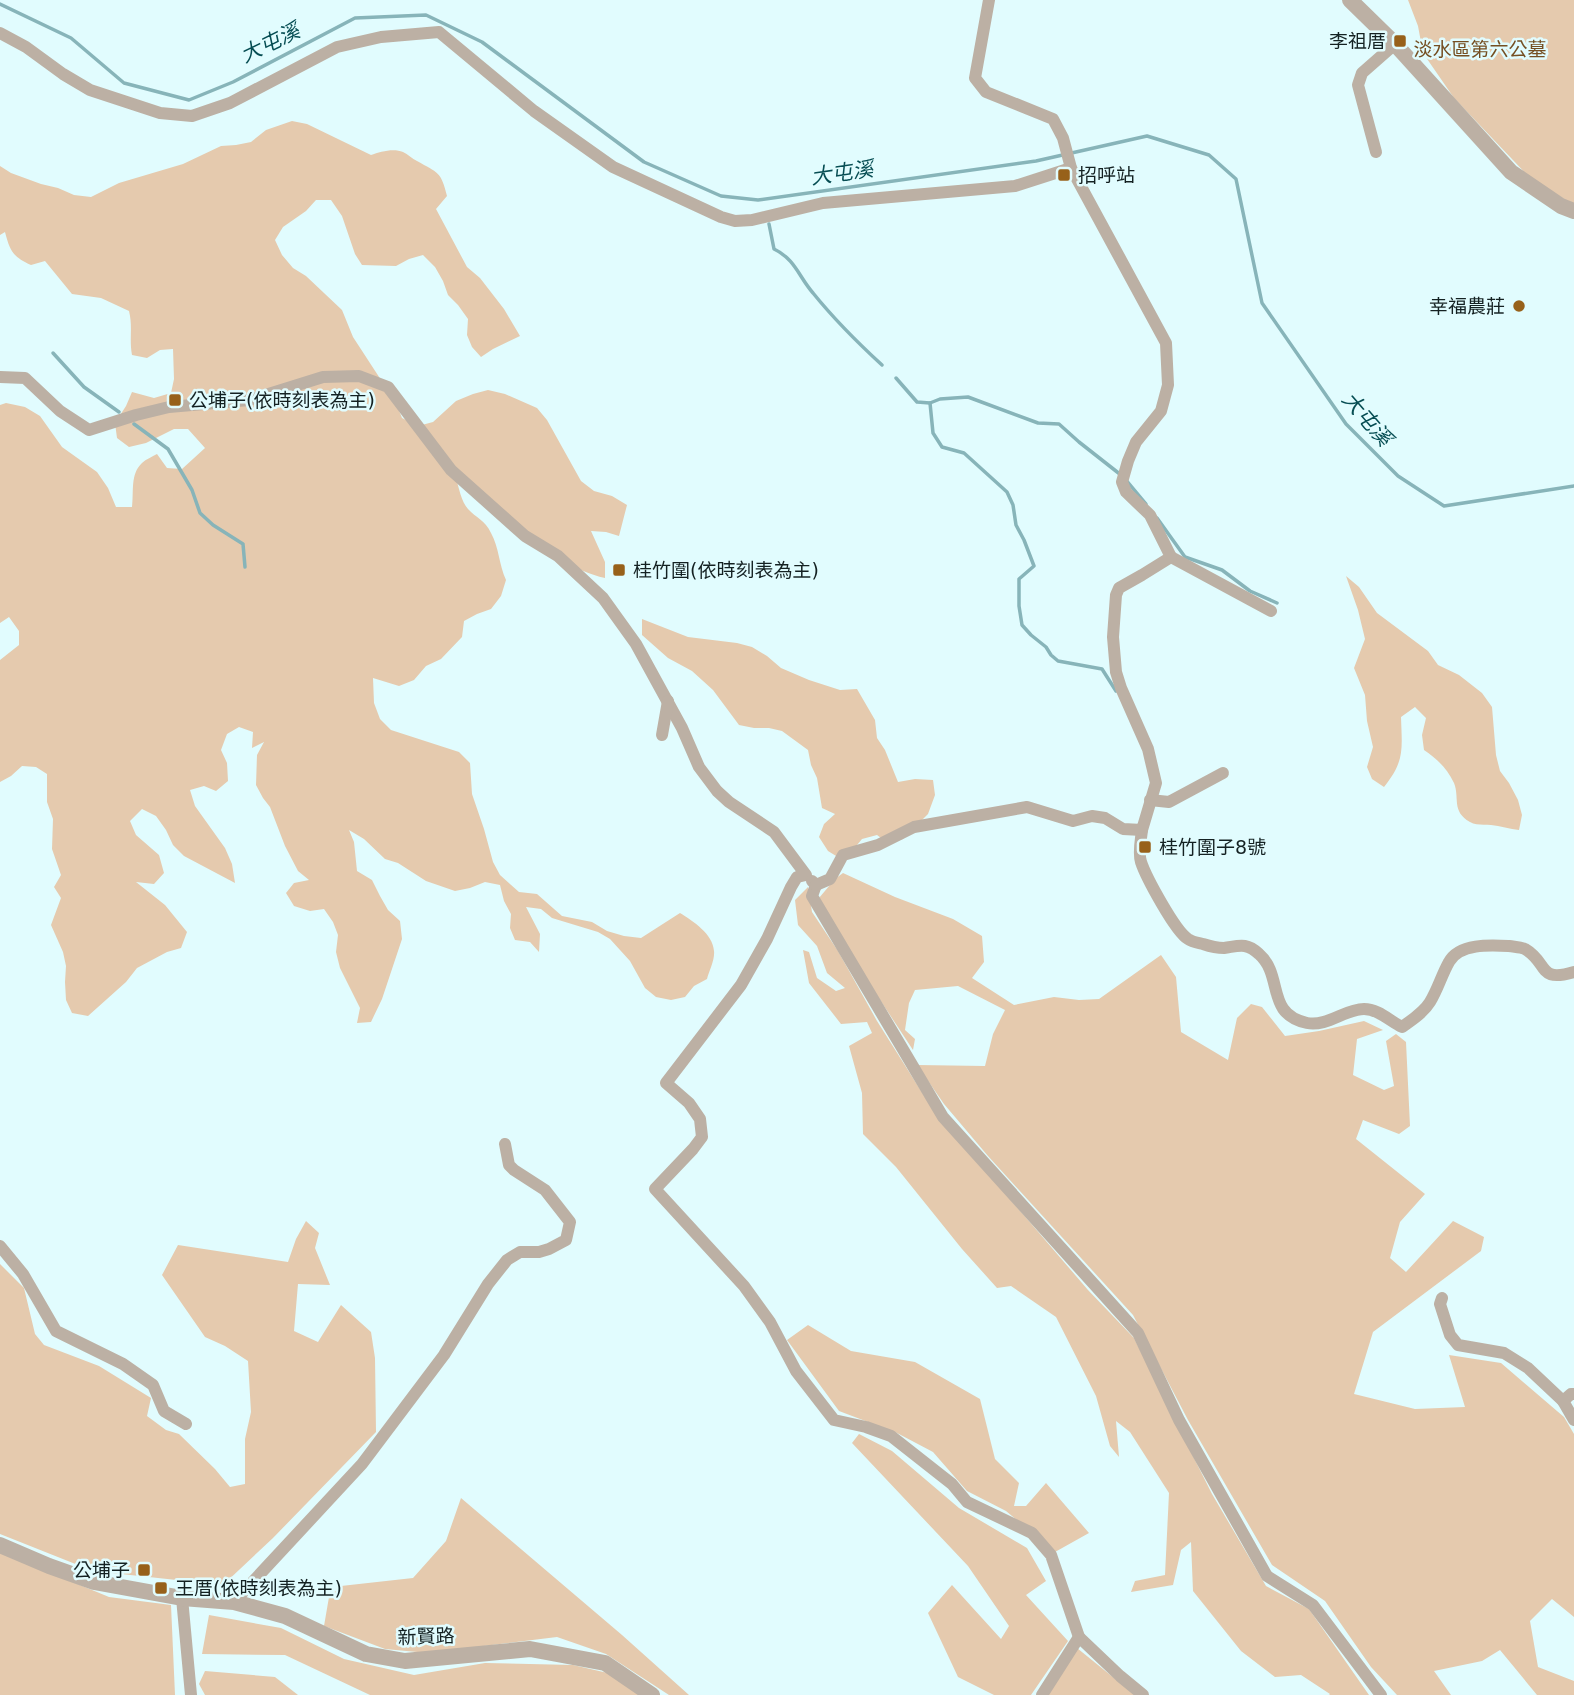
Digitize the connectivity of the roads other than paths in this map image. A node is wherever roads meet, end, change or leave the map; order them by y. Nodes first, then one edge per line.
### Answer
1 (989, 0) edge
2 (1350, 0) edge
3 (0, 33) edge
4 (1395, 44) junction
5 (1376, 152) dead end
6 (1070, 165) junction
7 (1574, 211) edge
8 (0, 377) edge
9 (1171, 557) junction
10 (1271, 611) dead end
11 (667, 701) junction
12 (662, 735) dead end
13 (1223, 773) dead end
14 (1150, 800) junction
15 (1142, 830) junction
16 (806, 875) junction
17 (816, 885) junction
18 (1574, 972) edge
19 (505, 1144) dead end
20 (0, 1246) edge
21 (1442, 1298) dead end
22 (1568, 1397) edge
23 (1574, 1420) edge
24 (186, 1424) dead end
25 (0, 1545) edge
26 (181, 1598) junction
27 (234, 1602) junction
28 (1079, 1637) junction
29 (191, 1695) edge
30 (652, 1695) edge
31 (1042, 1695) edge
32 (1143, 1695) edge
33 (1381, 1695) edge

1 - 6 street
2 - 4 street
3 - 6 street
4 - 5 street
4 - 7 street
6 - 9 street
8 - 11 street
9 - 10 street
9 - 14 street
11 - 12 street
11 - 16 street
13 - 14 street
14 - 15 street
15 - 17 street
15 - 18 street
16 - 17 street
16 - 28 street
17 - 33 street
19 - 27 street
20 - 24 street
21 - 22 street
22 - 23 street
25 - 26 street, 新賢路
26 - 27 street, 新賢路
26 - 29 street
27 - 30 street, 新賢路
28 - 31 street
28 - 32 street

